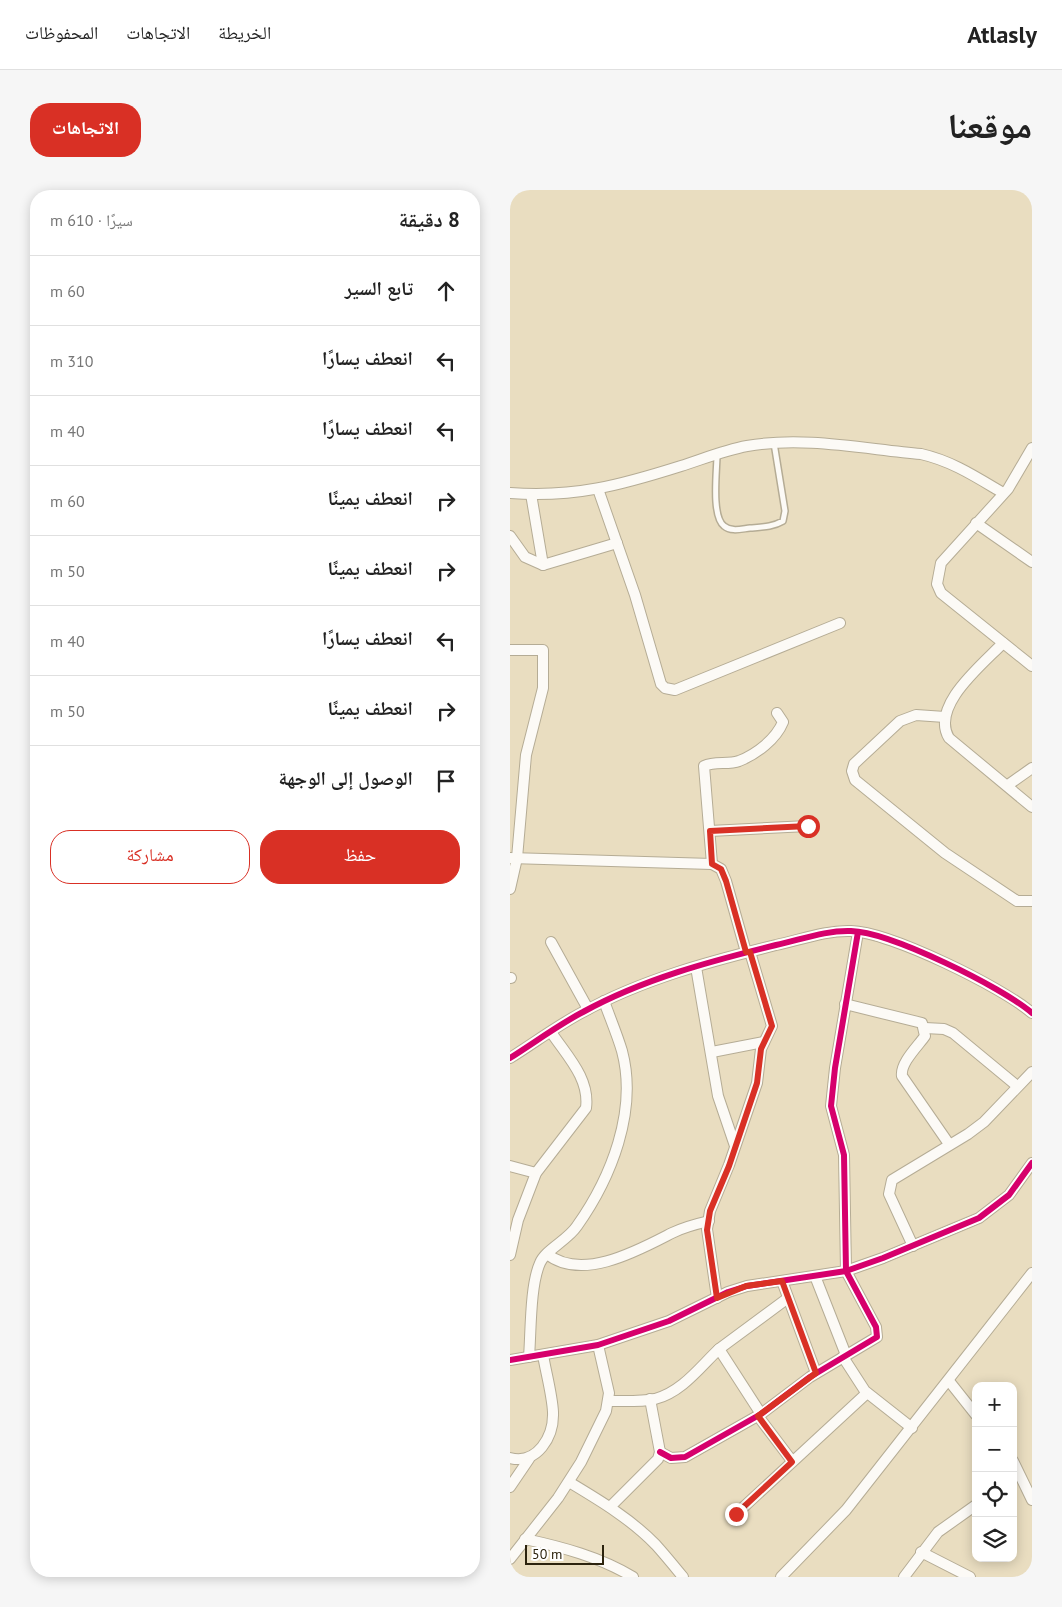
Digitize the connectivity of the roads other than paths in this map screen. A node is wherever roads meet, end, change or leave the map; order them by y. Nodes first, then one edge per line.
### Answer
1 (774, 443) junction
2 (1032, 448) edge
3 (717, 455) junction
4 (598, 489) junction
5 (510, 493) edge
6 (531, 494) junction
7 (1003, 494) junction
8 (976, 522) junction
9 (510, 536) edge
10 (617, 543) junction
11 (1032, 562) edge
12 (543, 565) junction
13 (840, 623) dead end
14 (1003, 643) junction
15 (510, 650) edge
16 (1032, 666) edge
17 (777, 713) dead end
18 (945, 717) junction
19 (1032, 768) edge
20 (1008, 785) junction
21 (1032, 807) edge
22 (808, 826) dead end
23 (710, 831) junction
24 (514, 858) edge
25 (712, 864) junction
26 (510, 889) edge
27 (1032, 901) edge
28 (858, 932) junction
29 (551, 942) dead end
30 (748, 952) junction
31 (696, 967) junction
32 (604, 1001) junction
33 (845, 1004) junction
34 (588, 1009) junction
35 (1032, 1013) edge
36 (924, 1028) junction
37 (551, 1032) junction
38 (764, 1042) junction
39 (712, 1052) junction
40 (510, 1058) edge
41 (1032, 1072) edge
42 (1017, 1086) junction
43 (949, 1144) junction
44 (735, 1146) junction
45 (1032, 1164) edge
46 (510, 1166) edge
47 (536, 1173) junction
48 (709, 1220) junction
49 (913, 1246) junction
50 (547, 1254) junction
51 (510, 1255) edge
52 (846, 1271) junction
53 (1032, 1274) edge
54 (815, 1276) junction
55 (782, 1281) junction
56 (717, 1298) junction
57 (788, 1298) junction
58 (598, 1345) junction
59 (719, 1349) junction
60 (543, 1355) junction
61 (844, 1356) junction
62 (529, 1357) junction
63 (510, 1360) edge
64 (816, 1373) junction
65 (949, 1382) junction
66 (867, 1393) junction
67 (650, 1399) junction
68 (608, 1401) junction
69 (972, 1410) edge
70 (759, 1415) junction
71 (912, 1428) junction
72 (660, 1452) junction
73 (510, 1458) edge
74 (529, 1459) junction
75 (792, 1462) junction
76 (1017, 1476) edge
77 (568, 1482) junction
78 (510, 1487) edge
79 (1032, 1500) edge
80 (610, 1507) junction
81 (972, 1508) edge
82 (736, 1514) dead end
83 (525, 1540) junction
84 (921, 1552) junction
85 (510, 1558) edge
86 (633, 1577) edge
87 (683, 1577) edge
88 (781, 1577) edge
89 (904, 1577) edge
90 (970, 1577) edge

1 - 3 street
1 - 3 lane
1 - 7 street
2 - 7 street
3 - 4 street
4 - 6 street
4 - 10 street
5 - 6 street
6 - 12 street
7 - 8 street
8 - 11 street
8 - 14 street
9 - 12 street
10 - 12 street
10 - 13 street
14 - 16 street
14 - 18 street
15 - 24 street
17 - 23 street
18 - 20 street
18 - 27 street
19 - 20 street
20 - 21 street
22 - 23 street
23 - 25 street
24 - 25 street
24 - 26 street
25 - 30 street
28 - 30 street
28 - 33 street
28 - 35 street
29 - 34 street
30 - 31 street
30 - 38 street
31 - 32 street
31 - 39 street
32 - 34 street
32 - 50 street
33 - 36 street
33 - 52 street
34 - 37 street
36 - 42 street
36 - 43 street
37 - 40 street
37 - 47 street
38 - 39 street
38 - 44 street
39 - 44 street
41 - 42 street
42 - 43 street
43 - 49 street
44 - 48 street
45 - 49 street
46 - 47 street
47 - 51 street
48 - 50 street
48 - 56 street
49 - 52 street
50 - 62 street
52 - 54 street
52 - 61 street
53 - 65 street
54 - 55 street
54 - 61 street
55 - 56 street
55 - 57 street
56 - 58 street
57 - 59 street
57 - 64 street
58 - 60 street
58 - 68 street
59 - 67 street
59 - 70 street
60 - 62 street
60 - 74 street
61 - 64 street
61 - 66 street
62 - 63 street
64 - 70 street
65 - 69 street
65 - 71 street
66 - 71 street
66 - 75 street
67 - 68 street
67 - 72 street
68 - 77 street
70 - 72 street
70 - 75 street
71 - 88 street
72 - 80 street
73 - 74 street
74 - 78 street
75 - 82 street
76 - 79 street
77 - 80 street
77 - 83 street
80 - 87 street
81 - 84 street
83 - 85 street
83 - 86 street
84 - 89 street
84 - 90 street

